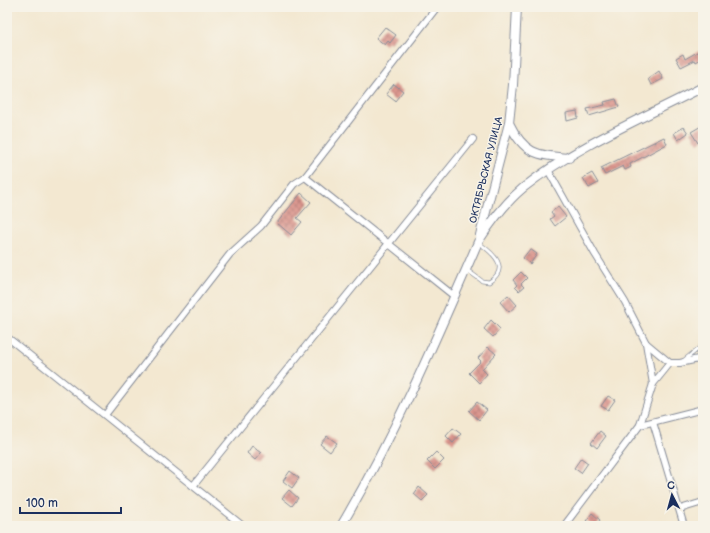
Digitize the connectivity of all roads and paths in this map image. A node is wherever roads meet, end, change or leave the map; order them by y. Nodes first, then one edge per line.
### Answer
1 (437, 7) edge
2 (517, 7) edge
3 (703, 87) edge
4 (509, 123) junction
5 (474, 139) dead end
6 (569, 158) junction
7 (548, 170) junction
8 (305, 176) junction
9 (478, 242) junction
10 (389, 244) junction
11 (466, 269) junction
12 (454, 296) junction
13 (7, 337) edge
14 (646, 343) junction
15 (703, 345) edge
16 (703, 358) edge
17 (670, 363) junction
18 (680, 363) junction
19 (653, 384) junction
20 (703, 409) edge
21 (105, 415) junction
22 (653, 422) junction
23 (640, 425) junction
24 (193, 486) junction
25 (703, 502) edge
26 (680, 509) junction
27 (243, 526) edge
28 (341, 526) edge
29 (564, 526) edge
30 (684, 526) edge

1 - 8 street
2 - 4 street, ОКТЯБРЬСКАЯ УЛИЦА
3 - 6 street
4 - 6 street
4 - 9 street, ОКТЯБРЬСКАЯ УЛИЦА
5 - 10 street
6 - 7 street
7 - 9 street
7 - 14 street
8 - 10 street
8 - 21 street
9 - 11 street
9 - 11 lane
10 - 12 street
10 - 24 street
11 - 12 street
12 - 28 street
13 - 21 street
14 - 17 street
14 - 19 street
15 - 18 lane
16 - 18 street
17 - 18 street
17 - 19 street
19 - 23 street
20 - 22 street
21 - 24 street
22 - 23 street
22 - 26 street
23 - 29 street
24 - 27 street
25 - 26 street
26 - 30 street

